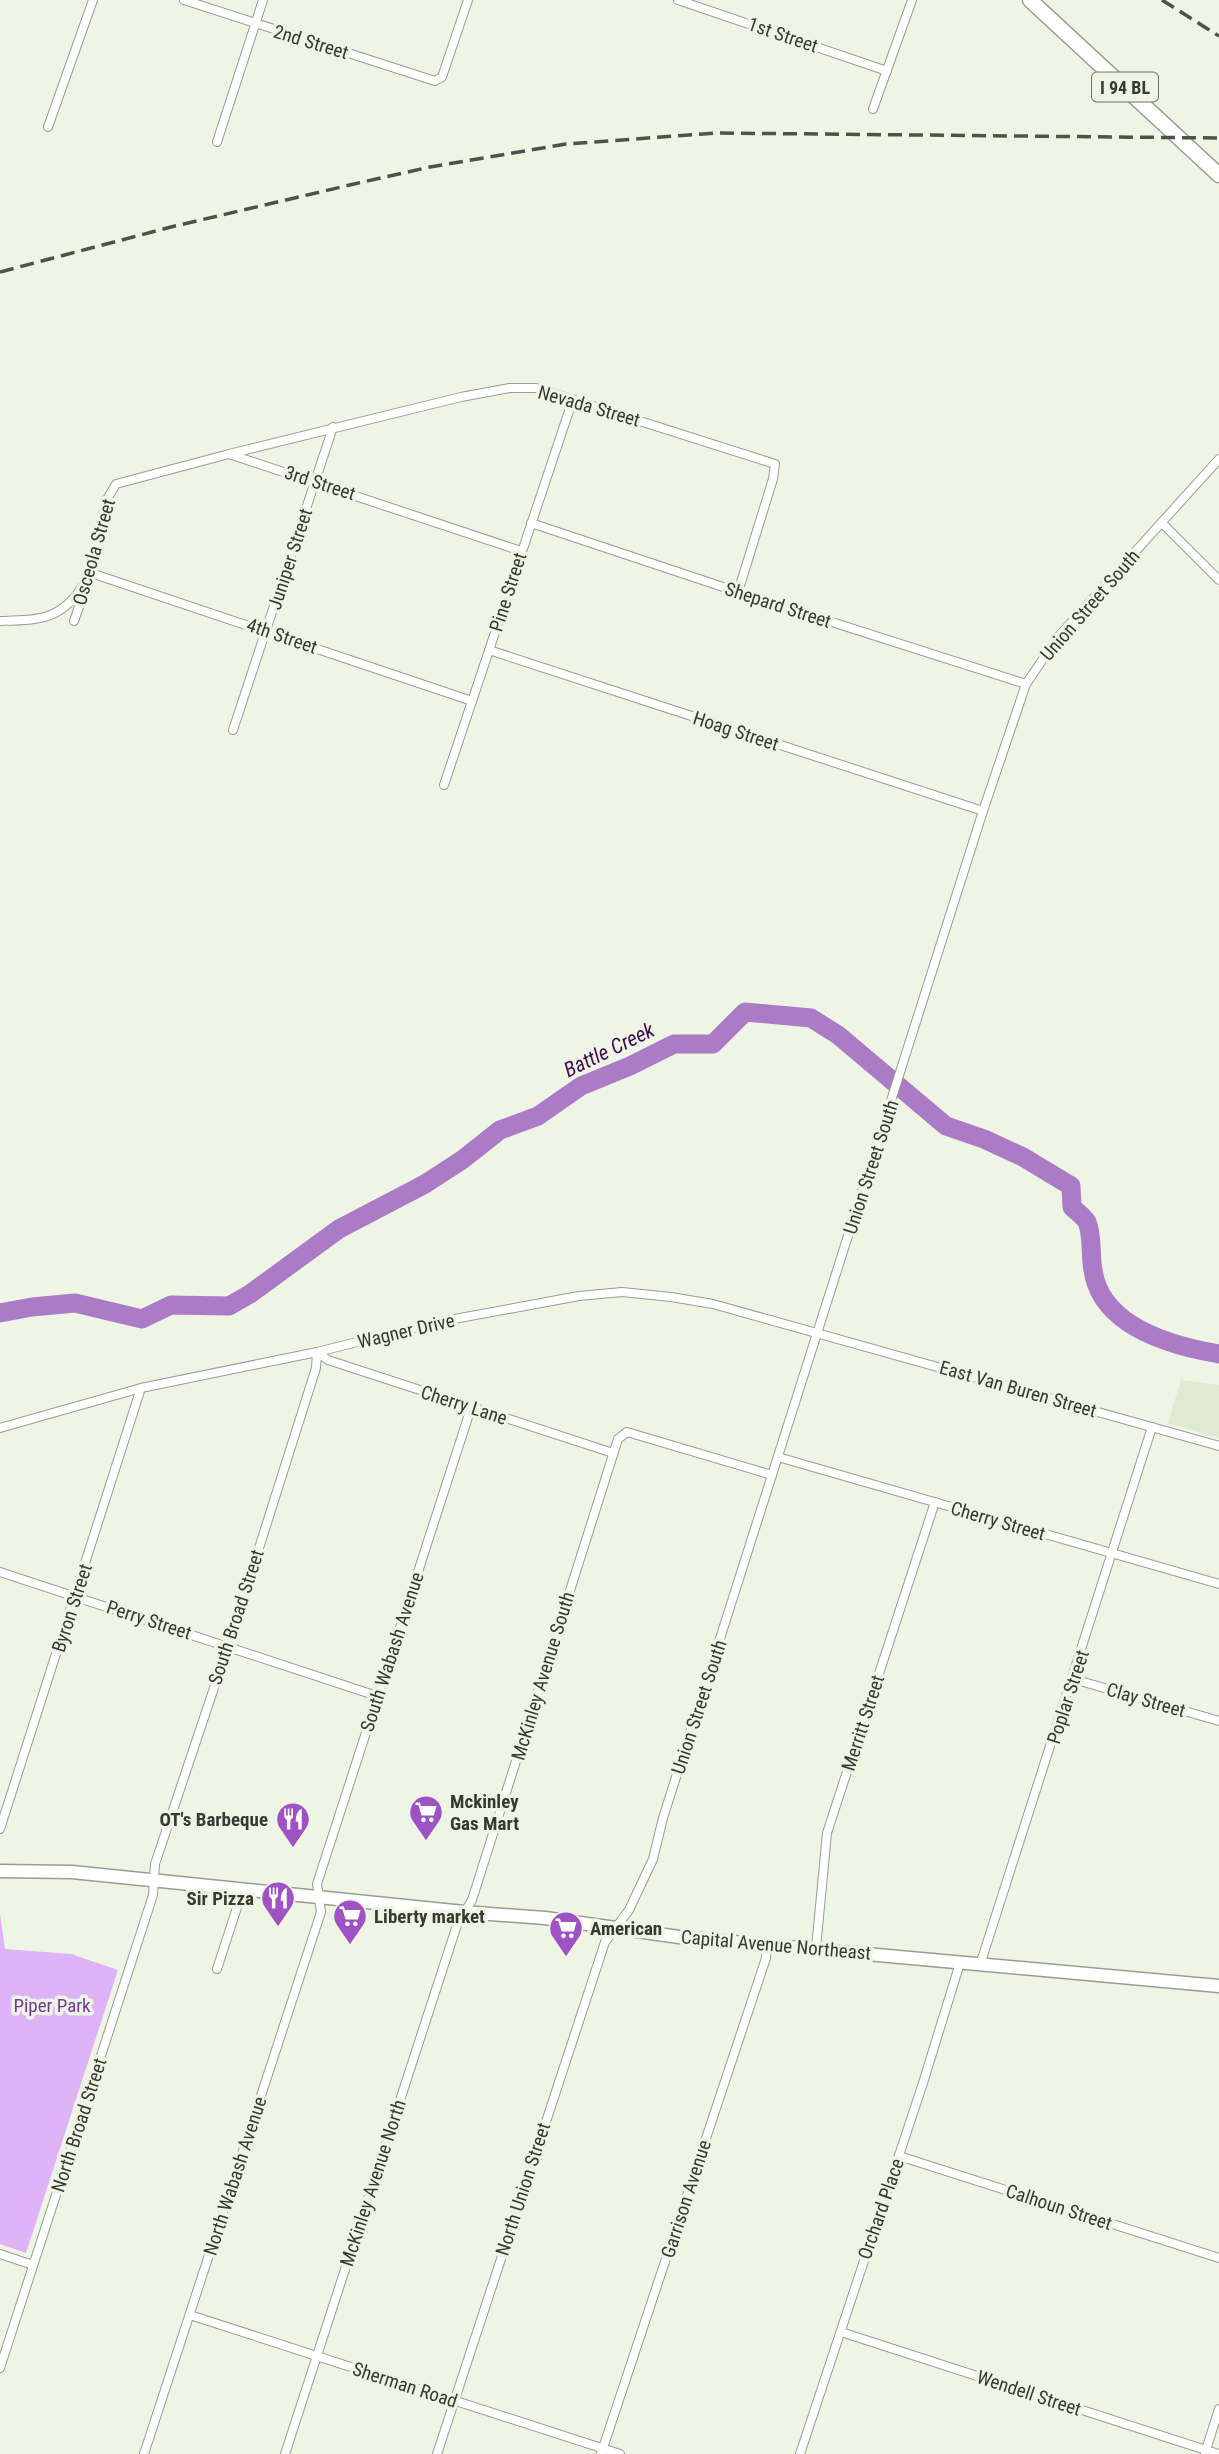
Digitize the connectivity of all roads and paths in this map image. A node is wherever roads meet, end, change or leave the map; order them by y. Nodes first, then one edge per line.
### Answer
1 (93, 0) edge
2 (184, 0) edge
3 (264, 0) edge
4 (468, 0) edge
5 (678, 0) edge
6 (912, 0) edge
7 (1030, 0) edge
8 (255, 25) junction
9 (887, 71) junction
10 (873, 110) dead end
11 (48, 127) dead end
12 (217, 142) dead end
13 (1219, 175) edge
14 (573, 399) junction
15 (333, 427) junction
16 (229, 454) junction
17 (1219, 459) edge
18 (315, 481) junction
19 (531, 523) junction
20 (1161, 523) junction
21 (521, 551) junction
22 (90, 573) junction
23 (1219, 580) edge
24 (738, 592) junction
25 (0, 621) edge
26 (74, 621) dead end
27 (266, 631) junction
28 (489, 650) junction
29 (1026, 684) junction
30 (472, 701) junction
31 (233, 730) dead end
32 (444, 785) dead end
33 (983, 811) junction
34 (816, 1332) junction
35 (317, 1352) junction
36 (141, 1388) junction
37 (471, 1408) junction
38 (0, 1427) edge
39 (1152, 1427) junction
40 (1219, 1446) edge
41 (613, 1453) junction
42 (778, 1457) junction
43 (772, 1475) junction
44 (935, 1502) junction
45 (1112, 1554) junction
46 (0, 1572) edge
47 (1219, 1584) edge
48 (76, 1597) junction
49 (228, 1646) junction
50 (1073, 1679) junction
51 (377, 1696) junction
52 (1219, 1721) edge
53 (0, 1829) edge
54 (0, 1871) edge
55 (154, 1881) junction
56 (243, 1889) junction
57 (318, 1897) junction
58 (464, 1912) junction
59 (615, 1927) junction
60 (767, 1943) junction
61 (816, 1948) junction
62 (960, 1963) junction
63 (981, 1965) junction
64 (217, 1969) dead end
65 (1219, 1986) edge
66 (899, 2156) junction
67 (0, 2254) edge
68 (1219, 2258) edge
69 (33, 2264) junction
70 (190, 2315) junction
71 (841, 2332) junction
72 (317, 2356) junction
73 (0, 2368) edge
74 (454, 2400) junction
75 (1219, 2409) edge
76 (601, 2451) edge
77 (1205, 2452) edge
78 (144, 2454) edge
79 (285, 2454) edge
80 (437, 2454) edge
81 (621, 2454) edge
82 (800, 2454) edge
83 (1218, 2454) edge

1 - 11 street
2 - 8 street, 2nd Street
3 - 8 street
4 - 8 street, 2nd Street
5 - 9 street, 1st Street
6 - 9 street
7 - 13 highway, I 94 BL
8 - 12 street
9 - 10 street
14 - 15 street, Nevada Street
14 - 19 street, Pine Street
14 - 24 street, Nevada Street
15 - 16 street, Nevada Street
15 - 18 street, Juniper Street
16 - 18 street, 3rd Street
16 - 22 street, Osceola Street
17 - 20 street, Union Street South
18 - 21 street, 3rd Street
18 - 27 street, Juniper Street
19 - 21 street, Pine Street
19 - 24 street, Shepard Street
20 - 23 street
20 - 29 street, Union Street South
21 - 28 street, Pine Street
22 - 25 street
22 - 26 street, Osceola Street
22 - 27 street, 4th Street
24 - 29 street, Shepard Street
27 - 30 street, 4th Street
27 - 31 street, Juniper Street
28 - 30 street, Pine Street
28 - 33 street, Hoag Street
29 - 33 street, Union Street South
30 - 32 street, Pine Street
33 - 34 street, Union Street South
34 - 35 street, Wagner Drive
34 - 39 street, East Van Buren Street
34 - 42 street, Union Street South
35 - 36 street, Wagner Drive
35 - 37 street, Cherry Lane
35 - 49 street, South Broad Street
36 - 38 street, Wagner Drive
36 - 48 street, Byron Street
37 - 41 street, Cherry Lane
37 - 51 street, South Wabash Avenue
39 - 40 street, East Van Buren Street
39 - 45 street, Poplar Street
41 - 43 street, McKinley Avenue South
41 - 58 street, McKinley Avenue South
42 - 43 street, Union Street South
42 - 44 street, Cherry Street
43 - 59 street, Union Street South
44 - 45 street, Cherry Street
44 - 61 street, Merritt Street
45 - 47 street, Cherry Street
45 - 50 street, Poplar Street
46 - 48 street, Perry Street
48 - 49 street, Perry Street
48 - 53 street, Byron Street
49 - 51 street, Perry Street
49 - 55 street, South Broad Street
50 - 52 street, Clay Street
50 - 63 street, Poplar Street
51 - 57 street, South Wabash Avenue
54 - 55 main road, Capital Avenue Northeast
55 - 56 main road, Capital Avenue Northeast
55 - 69 street, North Broad Street
56 - 57 main road, Capital Avenue Northeast
56 - 64 street
57 - 58 main road, Capital Avenue Northeast
57 - 70 street, North Wabash Avenue
58 - 59 main road, Capital Avenue Northeast
58 - 72 street, McKinley Avenue North
59 - 60 main road, Capital Avenue Northeast
59 - 74 street, North Union Street
60 - 61 main road, Capital Avenue Northeast
60 - 76 street, Garrison Avenue
61 - 62 main road, Capital Avenue Northeast
62 - 63 main road, Capital Avenue Northeast
62 - 66 street, Orchard Place
63 - 65 main road, Capital Avenue Northeast
66 - 68 street, Calhoun Street
66 - 71 street, Orchard Place
67 - 69 street
69 - 73 street, North Broad Street
70 - 72 street, Sherman Road
70 - 78 street, North Wabash Avenue
71 - 77 street, Wendell Street
71 - 82 street, Orchard Place
72 - 74 street, Sherman Road
72 - 79 street, McKinley Avenue North
74 - 76 street, Sherman Road
74 - 80 street, North Union Street
75 - 77 street
76 - 81 street, Sherman Road
77 - 83 street, Wendell Street

